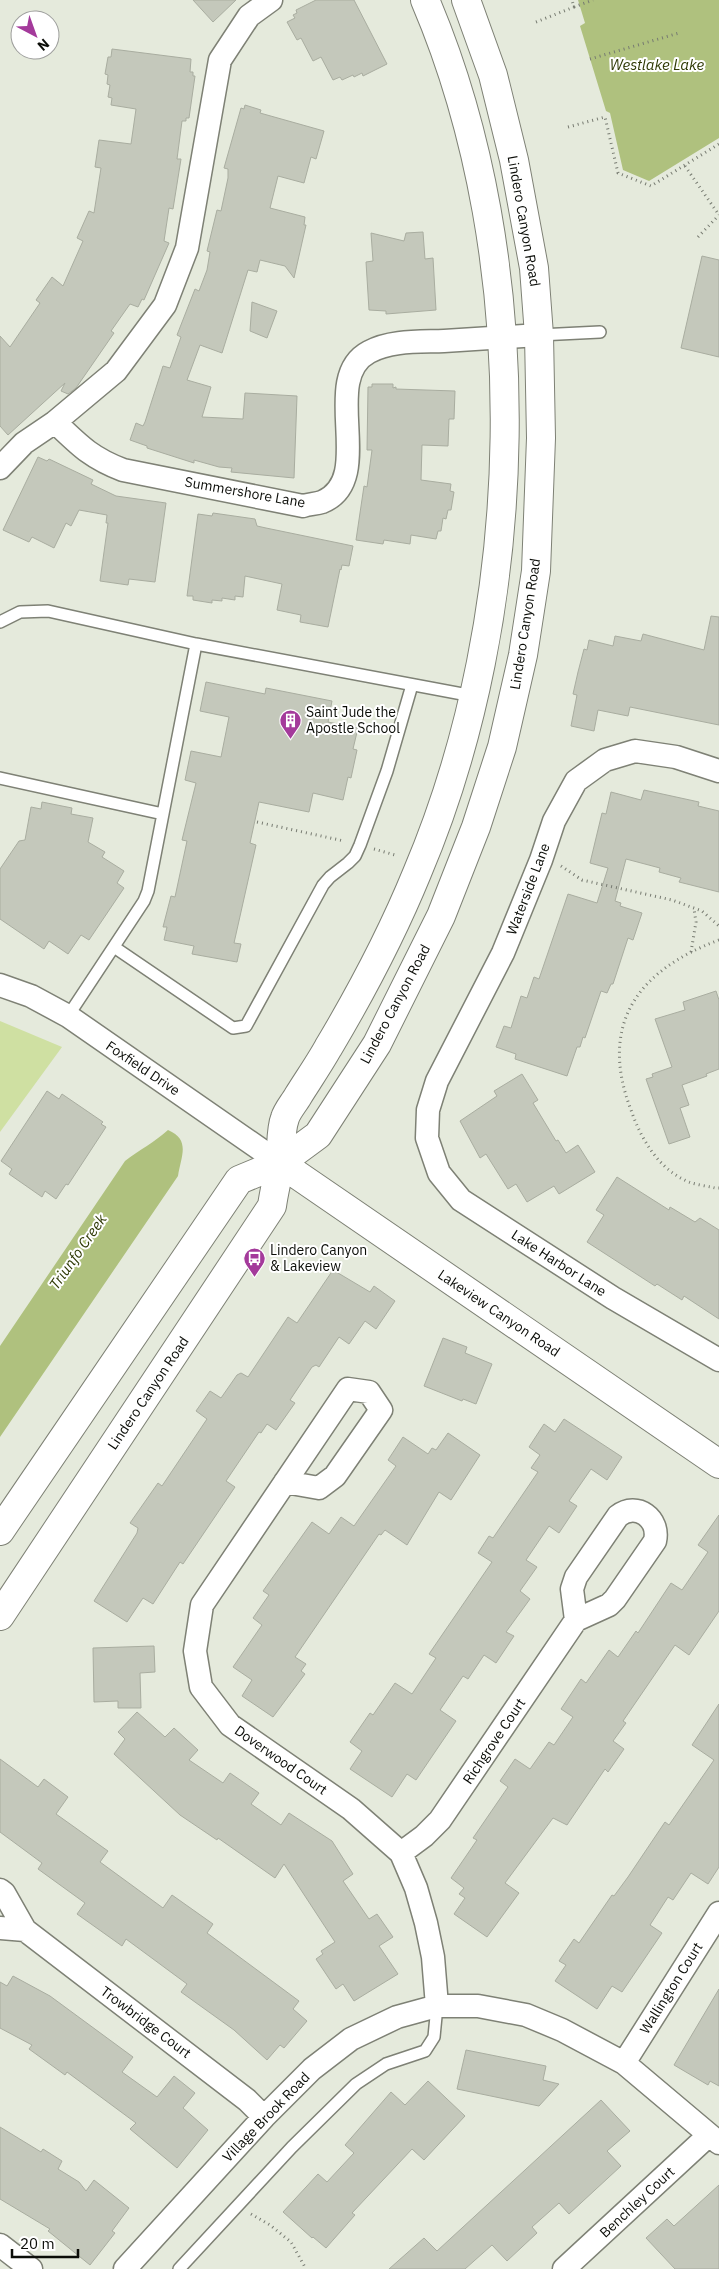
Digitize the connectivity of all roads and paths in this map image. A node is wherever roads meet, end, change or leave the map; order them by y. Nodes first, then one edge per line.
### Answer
1 (271, 0) edge
2 (425, 0) edge
3 (466, 0) edge
4 (572, 0) edge
5 (593, 0) edge
6 (574, 7) junction
7 (536, 22) dead end
8 (679, 34) dead end
9 (590, 59) dead end
10 (568, 127) dead end
11 (719, 144) edge
12 (684, 166) junction
13 (719, 215) edge
14 (698, 237) dead end
15 (600, 332) dead end
16 (539, 335) junction
17 (502, 338) junction
18 (55, 422) junction
19 (0, 468) edge
20 (0, 622) edge
21 (196, 644) junction
22 (412, 685) junction
23 (473, 696) junction
24 (719, 771) edge
25 (0, 778) edge
26 (163, 814) junction
27 (257, 822) dead end
28 (360, 844) junction
29 (396, 855) dead end
30 (541, 860) junction
31 (694, 908) junction
32 (719, 926) edge
33 (719, 940) edge
34 (114, 947) junction
35 (691, 952) junction
36 (0, 985) edge
37 (68, 1016) junction
38 (427, 1138) joint
39 (280, 1163) junction
40 (719, 1188) edge
41 (719, 1360) edge
42 (719, 1464) edge
43 (285, 1482) junction
44 (0, 1531) edge
45 (0, 1616) edge
46 (576, 1620) junction
47 (401, 1853) junction
48 (0, 1890) edge
49 (719, 1913) edge
50 (0, 1928) edge
51 (25, 1930) junction
52 (437, 2006) junction
53 (624, 2063) junction
54 (264, 2117) junction
55 (714, 2139) edge
56 (237, 2206) junction
57 (0, 2245) edge
58 (31, 2269) edge
59 (125, 2269) edge
60 (179, 2269) edge
61 (306, 2269) edge
62 (564, 2269) edge

1 - 18 street
2 - 17 street, Lindero Canyon Road
3 - 16 street, Lindero Canyon Road
4 - 6 path
5 - 6 path
6 - 7 path
8 - 9 path
10 - 12 path
11 - 12 path
12 - 13 path
13 - 14 path
15 - 16 lane
16 - 17 street, Summershore Lane
16 - 39 street, Lindero Canyon Road
17 - 18 street, Summershore Lane
17 - 23 street, Lindero Canyon Road
18 - 19 street
20 - 21 lane
21 - 22 lane
21 - 26 lane
22 - 23 lane
22 - 28 lane
23 - 39 street, Lindero Canyon Road
24 - 30 street, Waterside Lane
25 - 26 lane
26 - 34 lane
27 - 28 path
28 - 29 path
28 - 34 lane
30 - 31 path
30 - 38 street, Waterside Lane
31 - 32 path
31 - 35 path
33 - 35 path
34 - 37 lane
35 - 40 path
36 - 37 street, Foxfield Drive
37 - 39 street, Foxfield Drive
38 - 41 street, Lake Harbor Lane
39 - 42 street, Lakeview Canyon Road
39 - 44 street, Lindero Canyon Road
39 - 45 street, Lindero Canyon Road
43 - 43 street, Doverwood Court
43 - 47 street, Doverwood Court
46 - 46 street, Richgrove Court
46 - 47 street, Richgrove Court
47 - 52 street, Doverwood Court
48 - 51 street, Trowbridge Court
49 - 53 street, Wallington Court
50 - 51 street
51 - 54 street, Trowbridge Court
52 - 53 street, Village Brook Road
52 - 54 street, Village Brook Road
52 - 56 lane
53 - 55 street, Village Brook Road
54 - 59 street, Village Brook Road
55 - 62 street, Benchley Court
56 - 60 lane
56 - 61 path
57 - 58 street

